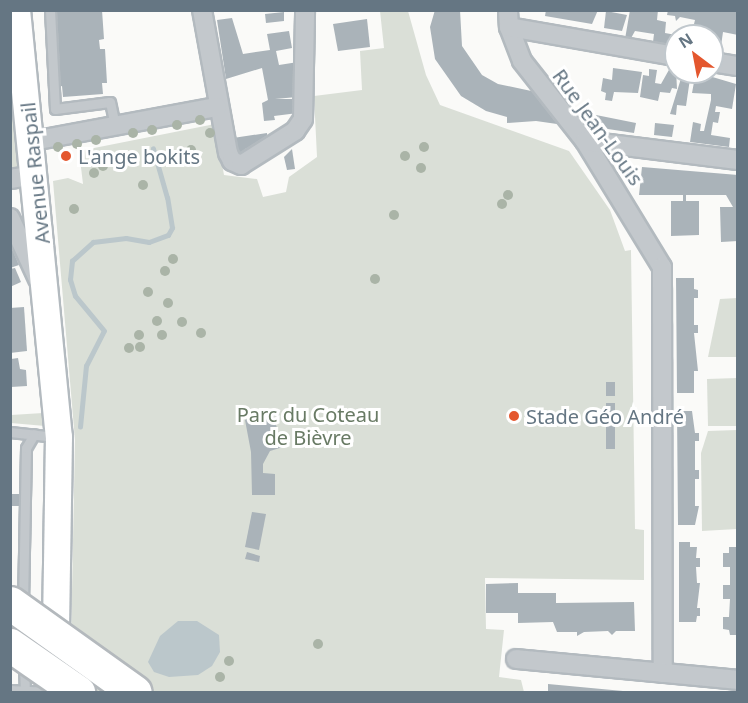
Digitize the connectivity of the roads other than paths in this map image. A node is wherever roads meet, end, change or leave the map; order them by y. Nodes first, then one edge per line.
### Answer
1 (50, 10) edge
2 (202, 10) edge
3 (305, 10) edge
4 (15, 16) edge
5 (508, 19) edge
6 (664, 53) edge
7 (217, 107) junction
8 (115, 125) junction
9 (33, 141) junction
10 (585, 141) junction
11 (738, 160) edge
12 (35, 175) junction
13 (10, 179) edge
14 (10, 218) edge
15 (48, 300) junction
16 (10, 432) edge
17 (34, 434) junction
18 (59, 437) junction
19 (17, 630) edge
20 (516, 659) dead end
21 (663, 672) junction
22 (738, 680) edge
23 (10, 690) edge
24 (25, 692) edge
25 (44, 693) edge
26 (55, 693) edge
27 (78, 693) edge
28 (135, 693) edge

1 - 8 lane
2 - 7 street
3 - 7 street
4 - 9 main road, Avenue Raspail
5 - 6 street
5 - 10 street, Rue Jean-Louis
7 - 8 street
8 - 9 street
9 - 12 main road, Avenue Raspail
10 - 11 street
10 - 21 street, Rue Jean-Louis
12 - 13 street
12 - 15 main road, Avenue Raspail
14 - 15 street
15 - 18 main road, Avenue Raspail
16 - 17 lane
17 - 18 lane
17 - 19 lane
18 - 26 main road, Avenue Raspail
19 - 24 lane
19 - 27 highway, bridge
19 - 28 highway, bridge
20 - 21 street
21 - 22 street
23 - 24 lane
24 - 25 lane

